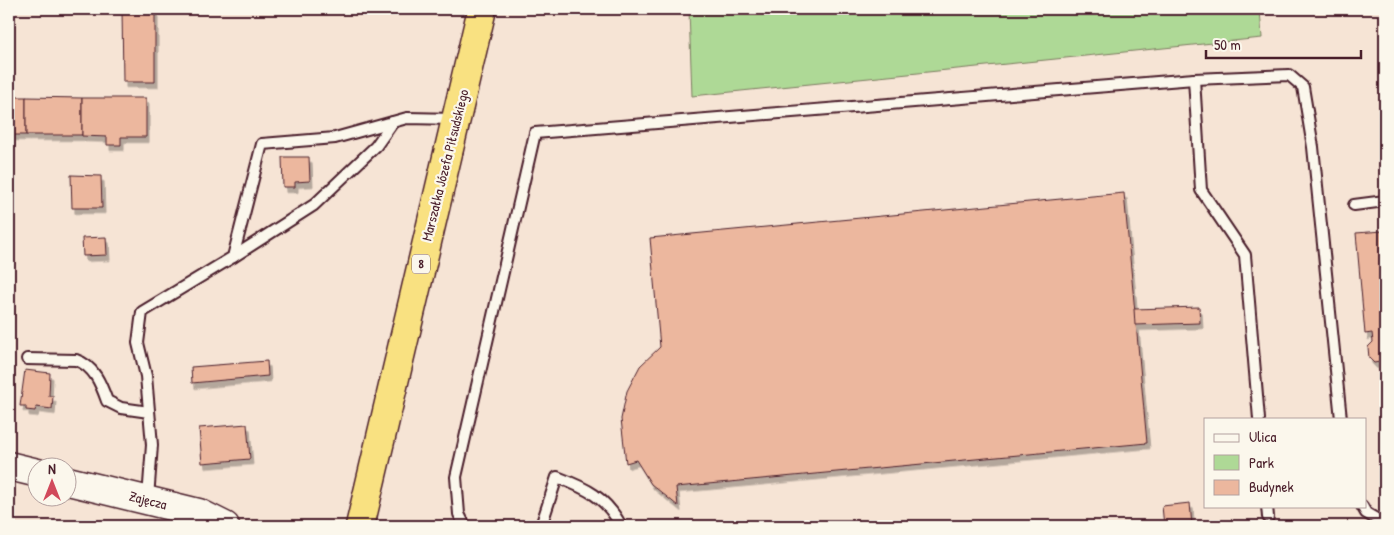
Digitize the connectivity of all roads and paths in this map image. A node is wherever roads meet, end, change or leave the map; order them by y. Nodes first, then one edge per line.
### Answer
1 (482, 9) edge
2 (1194, 79) junction
3 (456, 119) junction
4 (392, 122) junction
5 (1385, 201) edge
6 (1354, 205) dead end
7 (234, 257) junction
8 (27, 360) dead end
9 (149, 412) junction
10 (1259, 418) edge
11 (1341, 418) edge
12 (9, 466) edge
13 (28, 471) edge
14 (78, 484) edge
15 (148, 501) junction
16 (1363, 508) edge
17 (1385, 524) edge
18 (226, 526) edge
19 (360, 526) edge
20 (465, 526) edge
21 (541, 526) edge
22 (621, 526) edge

1 - 3 highway, Marszałka Józefa Piłsudskiego / 8
2 - 10 lane
2 - 11 lane
2 - 20 lane
3 - 4 lane
3 - 19 highway, Marszałka Józefa Piłsudskiego / 8
4 - 7 lane
4 - 7 lane
5 - 6 lane
7 - 9 lane
8 - 9 lane
9 - 15 lane
12 - 13 street
14 - 15 street, Zajęcza
15 - 18 street, Zajęcza
16 - 17 lane
21 - 22 lane

